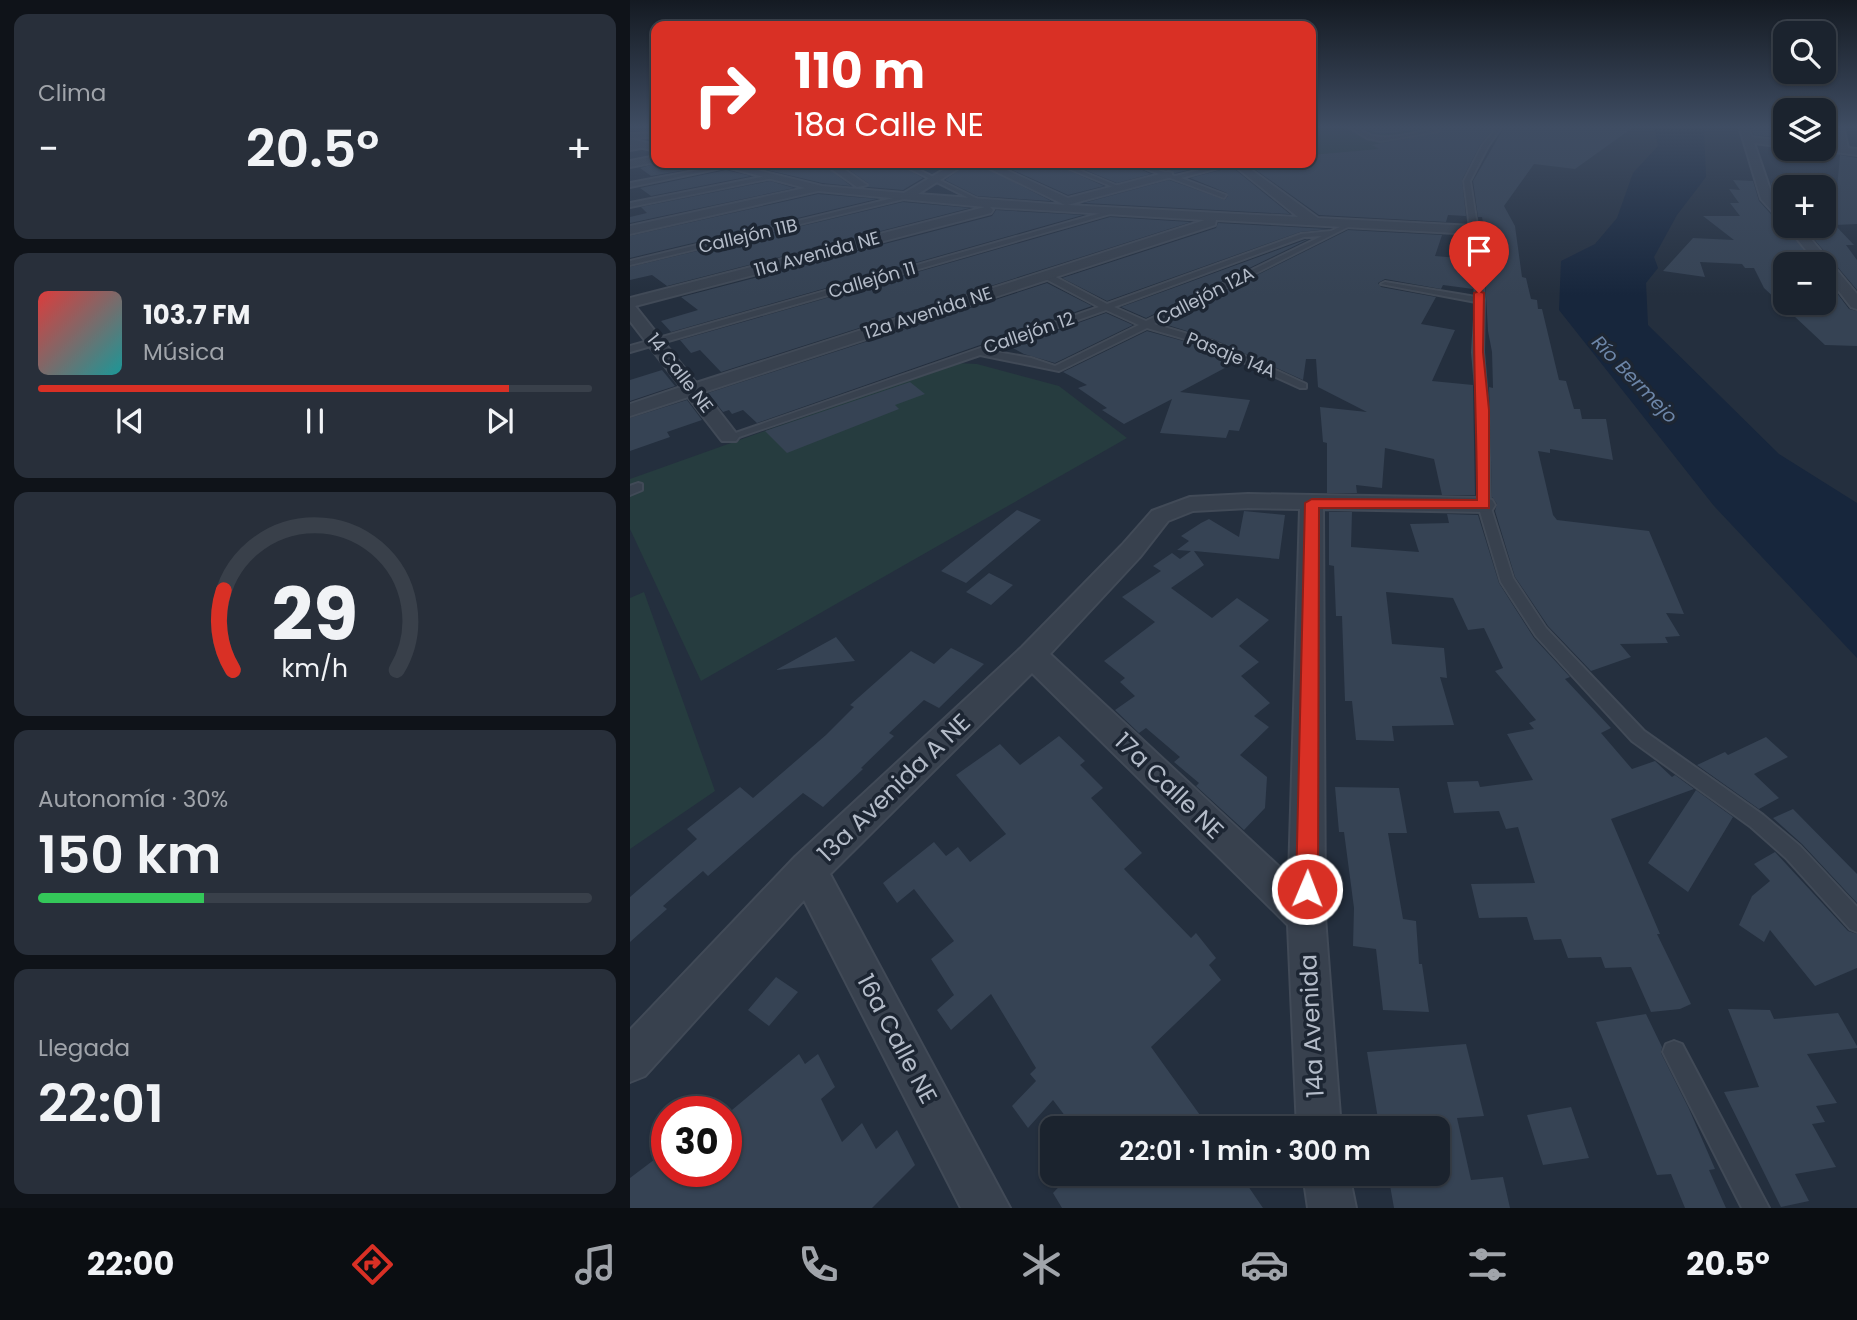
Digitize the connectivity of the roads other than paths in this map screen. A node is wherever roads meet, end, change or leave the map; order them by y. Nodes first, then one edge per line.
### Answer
1 (744, 182) edge
2 (796, 182) edge
3 (855, 182) edge
4 (929, 182) edge
5 (941, 182) edge
6 (1024, 182) edge
7 (1105, 182) edge
8 (1146, 182) edge
9 (1186, 182) edge
10 (1257, 182) edge
11 (1467, 182) edge
12 (1762, 182) edge
13 (860, 186) dead end
14 (822, 188) junction
15 (1119, 188) junction
16 (1224, 196) dead end
17 (906, 197) junction
18 (1066, 202) junction
19 (983, 203) junction
20 (630, 205) edge
21 (1005, 205) junction
22 (1773, 205) edge
23 (1047, 208) junction
24 (1115, 211) junction
25 (1227, 217) junction
26 (1314, 220) junction
27 (1353, 223) junction
28 (630, 230) edge
29 (1474, 230) junction
30 (1330, 233) junction
31 (1804, 238) edge
32 (630, 263) edge
33 (1045, 275) junction
34 (1412, 282) dead end
35 (1385, 284) dead end
36 (1851, 288) edge
37 (1479, 297) junction
38 (630, 303) edge
39 (1857, 304) edge
40 (1106, 307) junction
41 (630, 310) edge
42 (1147, 325) junction
43 (656, 341) junction
44 (630, 349) edge
45 (978, 351) junction
46 (1303, 386) dead end
47 (692, 389) junction
48 (630, 410) edge
49 (729, 437) joint
50 (1312, 503) junction
51 (1484, 505) junction
52 (1032, 655) junction
53 (808, 870) junction
54 (1306, 917) junction
55 (1857, 922) edge
56 (1674, 1052) dead end
57 (630, 1061) edge
58 (1318, 1116) edge
59 (1328, 1186) edge
60 (986, 1208) edge
61 (1332, 1208) edge
62 (1756, 1208) edge

1 - 20 lane
2 - 14 street
3 - 13 street
4 - 17 street
5 - 19 lane
6 - 18 street
7 - 15 lane
8 - 15 street
9 - 16 lane
10 - 26 street
11 - 29 lane
12 - 22 street
14 - 17 street
14 - 28 street
15 - 18 street
17 - 19 street
17 - 32 lane, Callejón 11B
18 - 23 street
19 - 21 street
21 - 23 street
21 - 38 street, 11a Avenida NE
23 - 24 street
24 - 25 street
24 - 43 lane, Callejón 11
25 - 26 street
25 - 33 street, 12a Avenida NE
26 - 27 street
27 - 29 street
27 - 30 lane, Callejón 12A
29 - 37 lane
30 - 40 lane, Callejón 12
30 - 42 lane, Callejón 12A
31 - 36 street
33 - 40 lane, Pasaje 14A
33 - 47 street, 12a Avenida NE
34 - 37 lane
35 - 37 lane
36 - 39 street
37 - 51 lane
40 - 42 lane, Pasaje 14A
40 - 45 lane, Callejón 12
41 - 43 street, 14 Calle NE
42 - 45 lane, Callejón 12A
42 - 46 lane, Pasaje 14A
43 - 44 lane, Callejón 11
43 - 47 street, 14 Calle NE
45 - 49 lane, Callejón 12
47 - 48 street, 12a Avenida NE
47 - 49 street, 14 Calle NE
50 - 51 street
50 - 52 street, 13a Avenida A NE
50 - 54 street, 14a Avenida
51 - 55 lane
52 - 53 street, 13a Avenida A NE
52 - 54 street, 17a Calle NE
53 - 57 street, 13a Avenida A NE
53 - 60 street, 16a Calle NE
54 - 58 street, 14a Avenida
56 - 62 lane
59 - 61 street

